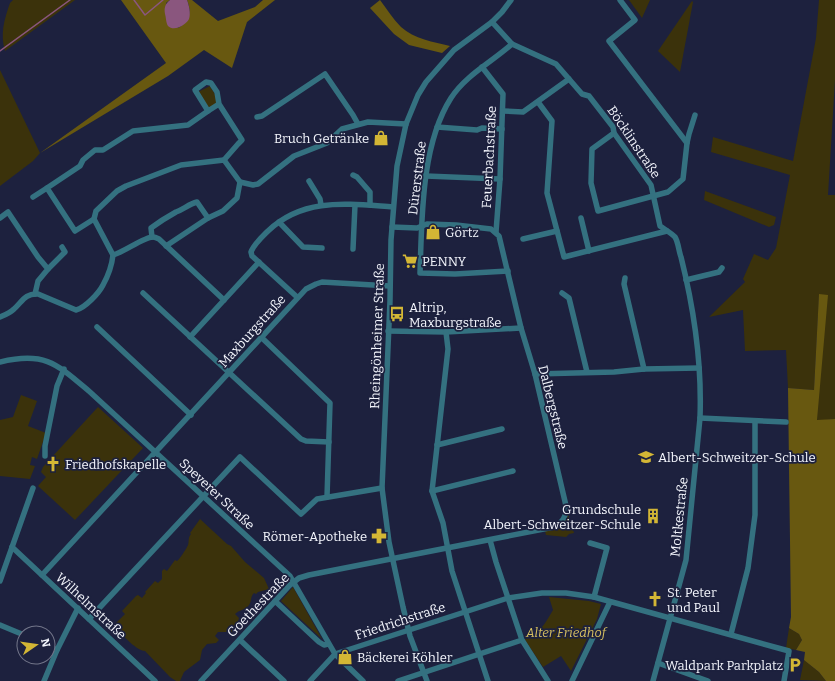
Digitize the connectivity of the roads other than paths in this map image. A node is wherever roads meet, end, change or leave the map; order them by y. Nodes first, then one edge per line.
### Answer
1 (511, 0) edge
2 (620, 0) edge
3 (492, 22) junction
4 (512, 44) junction
5 (482, 67) junction
6 (569, 79) junction
7 (538, 102) junction
8 (219, 104) junction
9 (503, 111) junction
10 (208, 112) junction
11 (695, 115) dead end
12 (257, 116) dead end
13 (358, 124) junction
14 (406, 124) junction
15 (437, 127) junction
16 (502, 129) junction
17 (614, 133) junction
18 (687, 143) junction
19 (224, 160) junction
20 (353, 175) dead end
21 (426, 176) junction
22 (500, 179) junction
23 (309, 181) dead end
24 (240, 182) junction
25 (46, 188) junction
26 (33, 197) dead end
27 (653, 197) junction
28 (321, 205) junction
29 (354, 205) junction
30 (370, 205) junction
31 (393, 207) junction
32 (0, 218) edge
33 (208, 218) junction
34 (582, 218) dead end
35 (94, 219) junction
36 (279, 222) junction
37 (422, 226) junction
38 (392, 227) junction
39 (557, 230) junction
40 (667, 231) junction
41 (496, 232) junction
42 (152, 237) junction
43 (524, 238) dead end
44 (166, 246) junction
45 (62, 247) dead end
46 (322, 248) dead end
47 (353, 249) dead end
48 (590, 251) junction
49 (113, 255) junction
50 (259, 262) junction
51 (722, 268) dead end
52 (48, 269) junction
53 (508, 271) junction
54 (625, 278) dead end
55 (686, 280) junction
56 (390, 286) junction
57 (143, 293) dead end
58 (562, 293) dead end
59 (35, 294) junction
60 (297, 297) junction
61 (224, 300) junction
62 (0, 317) edge
63 (97, 327) dead end
64 (521, 328) junction
65 (388, 331) junction
66 (446, 332) junction
67 (190, 337) junction
68 (261, 337) junction
69 (0, 362) edge
70 (699, 368) junction
71 (644, 369) junction
72 (64, 370) junction
73 (587, 372) junction
74 (229, 373) junction
75 (535, 374) junction
76 (191, 415) junction
77 (700, 418) junction
78 (755, 421) junction
79 (786, 422) dead end
80 (502, 428) dead end
81 (329, 442) junction
82 (437, 445) junction
83 (156, 452) junction
84 (45, 456) dead end
85 (513, 471) dead end
86 (33, 488) dead end
87 (382, 488) junction
88 (432, 491) junction
89 (203, 497) junction
90 (327, 497) junction
91 (490, 540) junction
92 (590, 543) dead end
93 (12, 547) junction
94 (448, 548) junction
95 (392, 559) junction
96 (42, 575) junction
97 (294, 581) junction
98 (0, 582) edge
99 (594, 597) junction
100 (508, 598) junction
101 (275, 601) junction
102 (610, 602) junction
103 (78, 608) junction
104 (465, 611) junction
105 (670, 618) junction
106 (89, 619) junction
107 (0, 625) edge
108 (409, 630) junction
109 (16, 632) edge
110 (731, 634) junction
111 (240, 640) junction
112 (522, 640) junction
113 (328, 644) junction
114 (57, 650) joint
115 (335, 654) junction
116 (479, 654) junction
117 (658, 663) junction
118 (423, 672) junction
119 (45, 681) edge
120 (155, 681) edge
121 (201, 681) edge
122 (284, 681) edge
123 (310, 681) edge
124 (363, 681) edge
125 (398, 681) edge
126 (427, 681) edge
127 (488, 681) edge
128 (548, 681) edge
129 (572, 681) edge
130 (653, 681) edge
131 (708, 681) edge
132 (784, 681) edge

1 - 3 street, Rheingönheimer Straße
2 - 18 street
3 - 4 street, Böcklinstraße
3 - 14 street, Rheingönheimer Straße
4 - 5 street, Dürerstraße
4 - 6 street, Böcklinstraße
5 - 9 street, Feuerbachstraße
5 - 15 street, Dürerstraße
6 - 7 street
6 - 17 street, Böcklinstraße
7 - 9 street
7 - 39 street
8 - 10 street
8 - 10 street
8 - 19 street
9 - 16 street, Feuerbachstraße
10 - 25 street
11 - 18 street
12 - 13 street
13 - 14 street
13 - 24 street
14 - 31 street, Rheingönheimer Straße
15 - 16 street
15 - 21 street, Dürerstraße
16 - 22 street, Feuerbachstraße
17 - 27 street, Böcklinstraße
17 - 27 street
18 - 27 street
19 - 24 street
19 - 35 street
20 - 30 street
21 - 22 street
21 - 37 street, Dürerstraße
22 - 41 street, Feuerbachstraße
23 - 28 street
24 - 33 street
25 - 26 street
25 - 35 street
27 - 40 street, Böcklinstraße
28 - 29 street
28 - 36 street
29 - 30 street
29 - 47 street
30 - 31 street
31 - 38 street, Rheingönheimer Straße
32 - 52 street
33 - 42 street
33 - 44 street
34 - 48 street
35 - 49 street
36 - 46 street
36 - 50 street
37 - 38 street
37 - 41 street
37 - 53 street, Dürerstraße
38 - 56 street, Rheingönheimer Straße
39 - 43 street
39 - 48 street
40 - 48 street
40 - 55 street, Böcklinstraße
41 - 53 street, Dalbergstraße
42 - 44 street
42 - 49 street
44 - 61 street
45 - 52 street
49 - 59 street
50 - 60 street
50 - 61 street
51 - 55 street
52 - 59 street
53 - 64 street, Dalbergstraße
54 - 71 street
55 - 70 street, Moltkestraße
56 - 60 street, Maxburgstraße
56 - 65 street, Rheingönheimer Straße
57 - 67 street
58 - 73 street
59 - 62 street
60 - 68 street, Maxburgstraße
61 - 67 street
63 - 76 street
64 - 66 street
64 - 75 street, Dalbergstraße
65 - 66 street
65 - 87 street, Rheingönheimer Straße
66 - 82 street
67 - 74 street
68 - 74 street, Maxburgstraße
68 - 81 street
69 - 72 street, Speyerer Straße
70 - 71 street
70 - 77 street, Moltkestraße
71 - 73 street
72 - 83 street, Speyerer Straße
72 - 84 street
73 - 75 street
74 - 76 street, Maxburgstraße
74 - 81 street
75 - 91 street, Dalbergstraße
76 - 83 street, Maxburgstraße
77 - 78 street
77 - 105 street, Moltkestraße
78 - 79 street
78 - 110 street
80 - 82 street
81 - 90 street
82 - 88 street
83 - 89 street, Speyerer Straße
83 - 96 street, Maxburgstraße
85 - 88 street
86 - 93 street
87 - 90 street
87 - 95 street, Rheingönheimer Straße
88 - 94 street
89 - 90 street
89 - 97 street, Speyerer Straße
89 - 106 street
91 - 94 street, Dalbergstraße
91 - 100 street
92 - 99 street
93 - 96 street, Wilhelmstraße
93 - 98 street
94 - 95 street, Dalbergstraße
94 - 104 street
95 - 97 street, Goethestraße
95 - 108 street, Rheingönheimer Straße
96 - 103 street, Wilhelmstraße
97 - 101 street, Goethestraße
97 - 113 street, Speyerer Straße
99 - 100 street, Friedrichstraße
99 - 102 street, Friedrichstraße
100 - 104 street, Friedrichstraße
100 - 112 street
101 - 111 street, Goethestraße
101 - 113 street
102 - 105 street, Friedrichstraße
102 - 129 street
103 - 106 street, Wilhelmstraße
103 - 114 street
104 - 108 street, Friedrichstraße
104 - 116 street
105 - 110 street, Friedrichstraße
105 - 117 street, Moltkestraße
106 - 120 street, Wilhelmstraße
107 - 109 street
108 - 115 street, Friedrichstraße
108 - 118 street, Rheingönheimer Straße
110 - 132 street, Friedrichstraße
111 - 121 street, Goethestraße
111 - 122 street
112 - 116 street
112 - 128 street
113 - 115 street, Speyerer Straße
114 - 119 street
115 - 123 street, Friedrichstraße
115 - 124 street, Speyerer Straße
116 - 118 street
116 - 127 street
117 - 130 street, Moltkestraße
117 - 131 street
118 - 125 street
118 - 126 street, Rheingönheimer Straße

